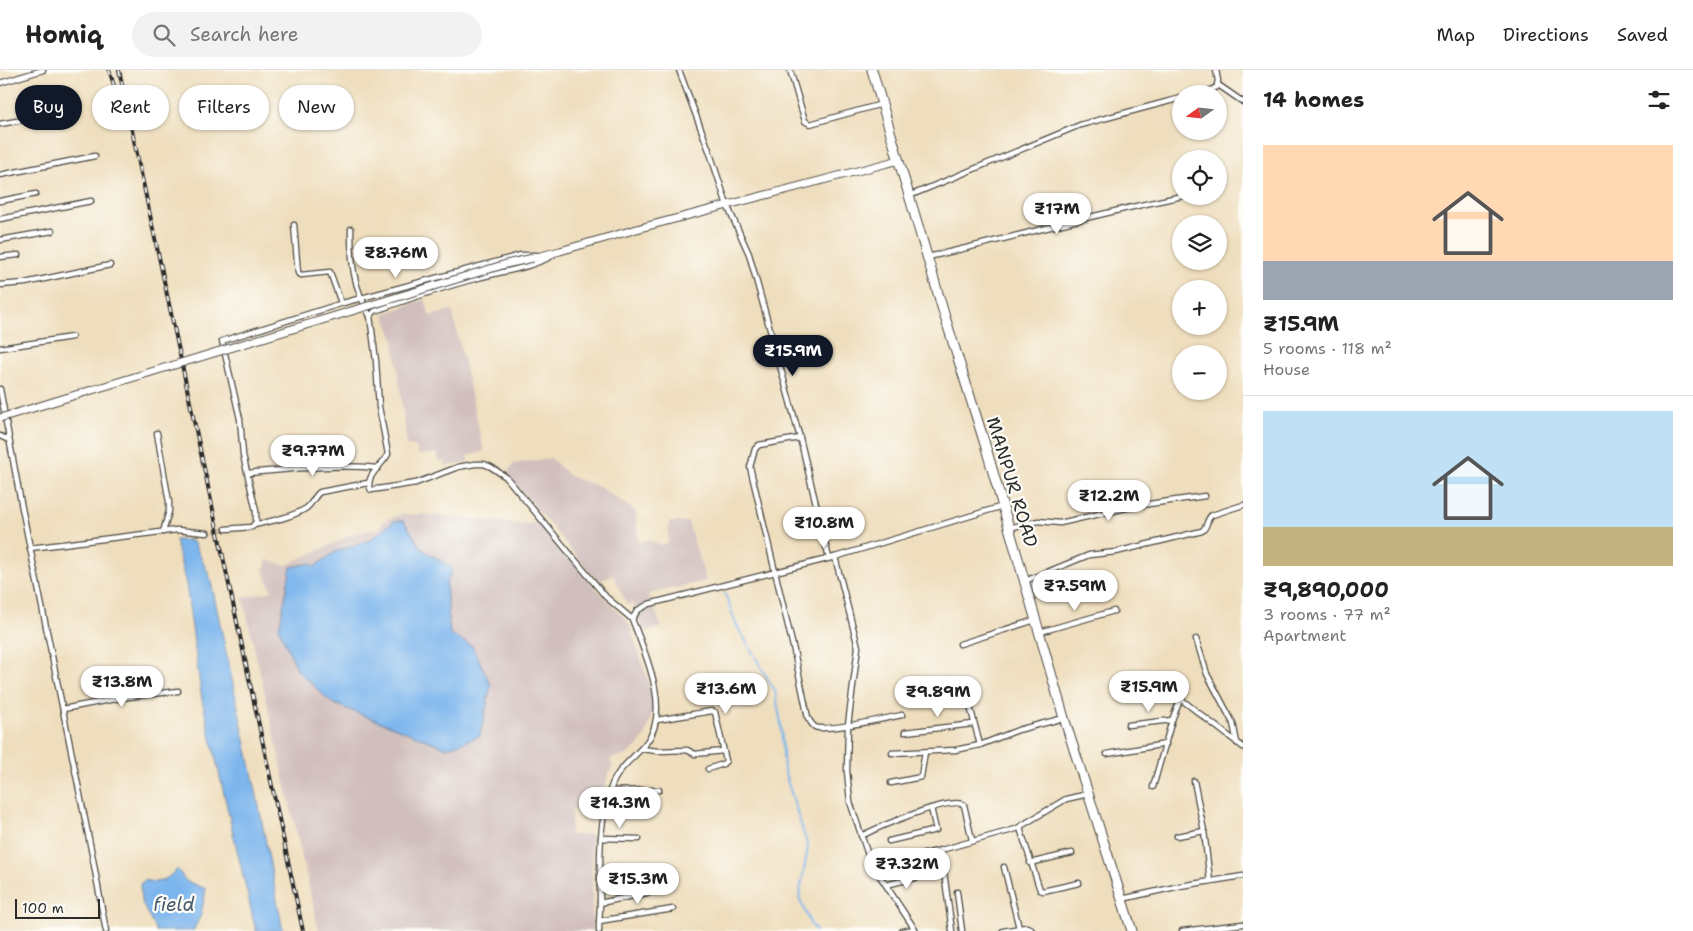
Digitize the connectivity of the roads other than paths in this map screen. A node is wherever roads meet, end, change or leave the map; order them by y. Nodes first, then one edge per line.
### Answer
1 (43, 70) edge
2 (679, 70) edge
3 (790, 70) edge
4 (872, 70) edge
5 (1216, 70) edge
6 (0, 82) edge
7 (1217, 84) joint
8 (1172, 100) edge
9 (1243, 102) edge
10 (882, 104) junction
11 (15, 121) edge
12 (0, 124) edge
13 (96, 156) dead end
14 (899, 160) junction
15 (0, 175) edge
16 (36, 194) dead end
17 (909, 196) junction
18 (1172, 198) edge
19 (0, 201) edge
20 (91, 201) dead end
21 (727, 206) junction
22 (0, 218) edge
23 (294, 225) dead end
24 (351, 229) dead end
25 (52, 231) dead end
26 (0, 240) edge
27 (560, 251) junction
28 (18, 255) dead end
29 (541, 255) junction
30 (0, 257) edge
31 (928, 257) junction
32 (110, 265) dead end
33 (0, 286) edge
34 (360, 299) junction
35 (343, 303) junction
36 (370, 316) junction
37 (72, 337) dead end
38 (0, 348) edge
39 (0, 389) edge
40 (2, 402) junction
41 (0, 409) edge
42 (3, 417) edge
43 (157, 433) dead end
44 (0, 436) edge
45 (800, 438) junction
46 (9, 440) junction
47 (378, 468) junction
48 (248, 473) junction
49 (368, 483) junction
50 (1205, 496) dead end
51 (1243, 505) edge
52 (1003, 506) junction
53 (254, 525) junction
54 (1010, 528) junction
55 (226, 529) tunnel mouth
56 (163, 532) junction
57 (208, 532) tunnel mouth
58 (30, 548) junction
59 (835, 556) junction
60 (829, 558) junction
61 (776, 573) junction
62 (1025, 581) junction
63 (1114, 611) dead end
64 (632, 619) junction
65 (1036, 620) junction
66 (1040, 632) junction
67 (1196, 640) dead end
68 (960, 644) dead end
69 (963, 680) dead end
70 (178, 691) dead end
71 (62, 709) junction
72 (902, 715) dead end
73 (1064, 718) junction
74 (657, 720) junction
75 (1172, 720) junction
76 (973, 724) junction
77 (848, 725) junction
78 (1128, 725) dead end
79 (905, 732) dead end
80 (1237, 743) junction
81 (1166, 744) junction
82 (980, 745) junction
83 (1243, 748) edge
84 (641, 749) junction
85 (724, 751) junction
86 (925, 752) junction
87 (892, 753) dead end
88 (1107, 754) dead end
89 (708, 769) dead end
90 (1194, 781) dead end
91 (891, 783) dead end
92 (1153, 788) dead end
93 (610, 790) junction
94 (660, 790) dead end
95 (1088, 794) junction
96 (931, 808) junction
97 (1020, 828) junction
98 (1204, 831) junction
99 (861, 836) junction
100 (1176, 836) dead end
101 (602, 838) junction
102 (639, 839) dead end
103 (972, 840) junction
104 (889, 841) dead end
105 (941, 850) junction
106 (1072, 853) dead end
107 (1030, 863) junction
108 (873, 866) junction
109 (1004, 867) dead end
110 (923, 876) dead end
111 (1243, 876) edge
112 (1210, 881) junction
113 (1079, 883) dead end
114 (886, 885) junction
115 (671, 888) dead end
116 (957, 892) dead end
117 (1122, 899) junction
118 (600, 903) junction
119 (673, 909) dead end
120 (599, 921) junction
121 (1243, 924) edge
122 (1019, 928) junction
123 (916, 930) edge
124 (106, 931) edge
125 (599, 931) edge
126 (902, 931) edge
127 (952, 931) edge
128 (962, 931) edge
129 (1003, 931) edge
130 (1032, 931) edge
131 (1132, 931) edge
132 (1182, 931) edge

1 - 6 street
2 - 21 street
3 - 10 street
4 - 10 highway, MANPUR ROAD
5 - 7 street
7 - 9 street
8 - 17 street
10 - 14 highway, MANPUR ROAD
11 - 12 street
13 - 15 street
14 - 17 highway, MANPUR ROAD
14 - 21 main road
16 - 19 street
17 - 31 highway, MANPUR ROAD
18 - 31 street
20 - 22 street
21 - 27 main road
21 - 45 street
23 - 35 street
24 - 34 street
25 - 26 street
27 - 29 main road
27 - 36 street
28 - 30 street
29 - 34 street
29 - 42 main road, bridge
31 - 52 highway, MANPUR ROAD
32 - 33 street
34 - 35 street
34 - 36 street
35 - 48 street
36 - 47 street
37 - 38 street
39 - 40 street
40 - 41 street
40 - 42 street
42 - 46 street
43 - 56 street
44 - 46 street
45 - 60 street
45 - 61 street
46 - 58 street
47 - 48 street
47 - 49 street
48 - 53 street
49 - 53 street
49 - 64 street
50 - 54 street
51 - 62 street
52 - 54 highway, MANPUR ROAD
52 - 59 street
53 - 55 street
54 - 62 highway, MANPUR ROAD
56 - 57 street
56 - 58 street
58 - 71 street
59 - 60 street
59 - 77 street
60 - 61 street
61 - 64 street
61 - 77 street
62 - 65 highway, MANPUR ROAD
63 - 66 street
64 - 74 street
65 - 66 highway, MANPUR ROAD
65 - 68 street
66 - 73 highway, MANPUR ROAD
67 - 80 street
69 - 76 street
70 - 71 street
71 - 124 street
72 - 77 street
73 - 82 street
73 - 95 highway, MANPUR ROAD
74 - 84 street
74 - 85 street
75 - 78 street
75 - 80 street
75 - 81 street
76 - 79 street
76 - 82 street
77 - 99 street
80 - 83 street
81 - 88 street
81 - 92 street
82 - 86 street
84 - 85 street
84 - 93 street
85 - 89 street
86 - 87 street
86 - 91 street
90 - 98 street
93 - 94 street
93 - 101 street
95 - 97 street
95 - 117 highway, MANPUR ROAD
96 - 99 street
96 - 103 street
96 - 104 street
97 - 103 street
97 - 107 street
98 - 100 street
98 - 112 street
99 - 108 street
101 - 102 street
101 - 118 street
103 - 105 street
105 - 108 street
105 - 127 street
106 - 107 street
107 - 113 street
108 - 114 street
109 - 122 street
110 - 114 street
111 - 112 street
112 - 117 street
114 - 123 street
115 - 118 street
116 - 128 street
117 - 131 highway, MANPUR ROAD
118 - 120 street
119 - 120 street
120 - 125 street
121 - 132 street
122 - 129 street
122 - 130 street
123 - 126 street

